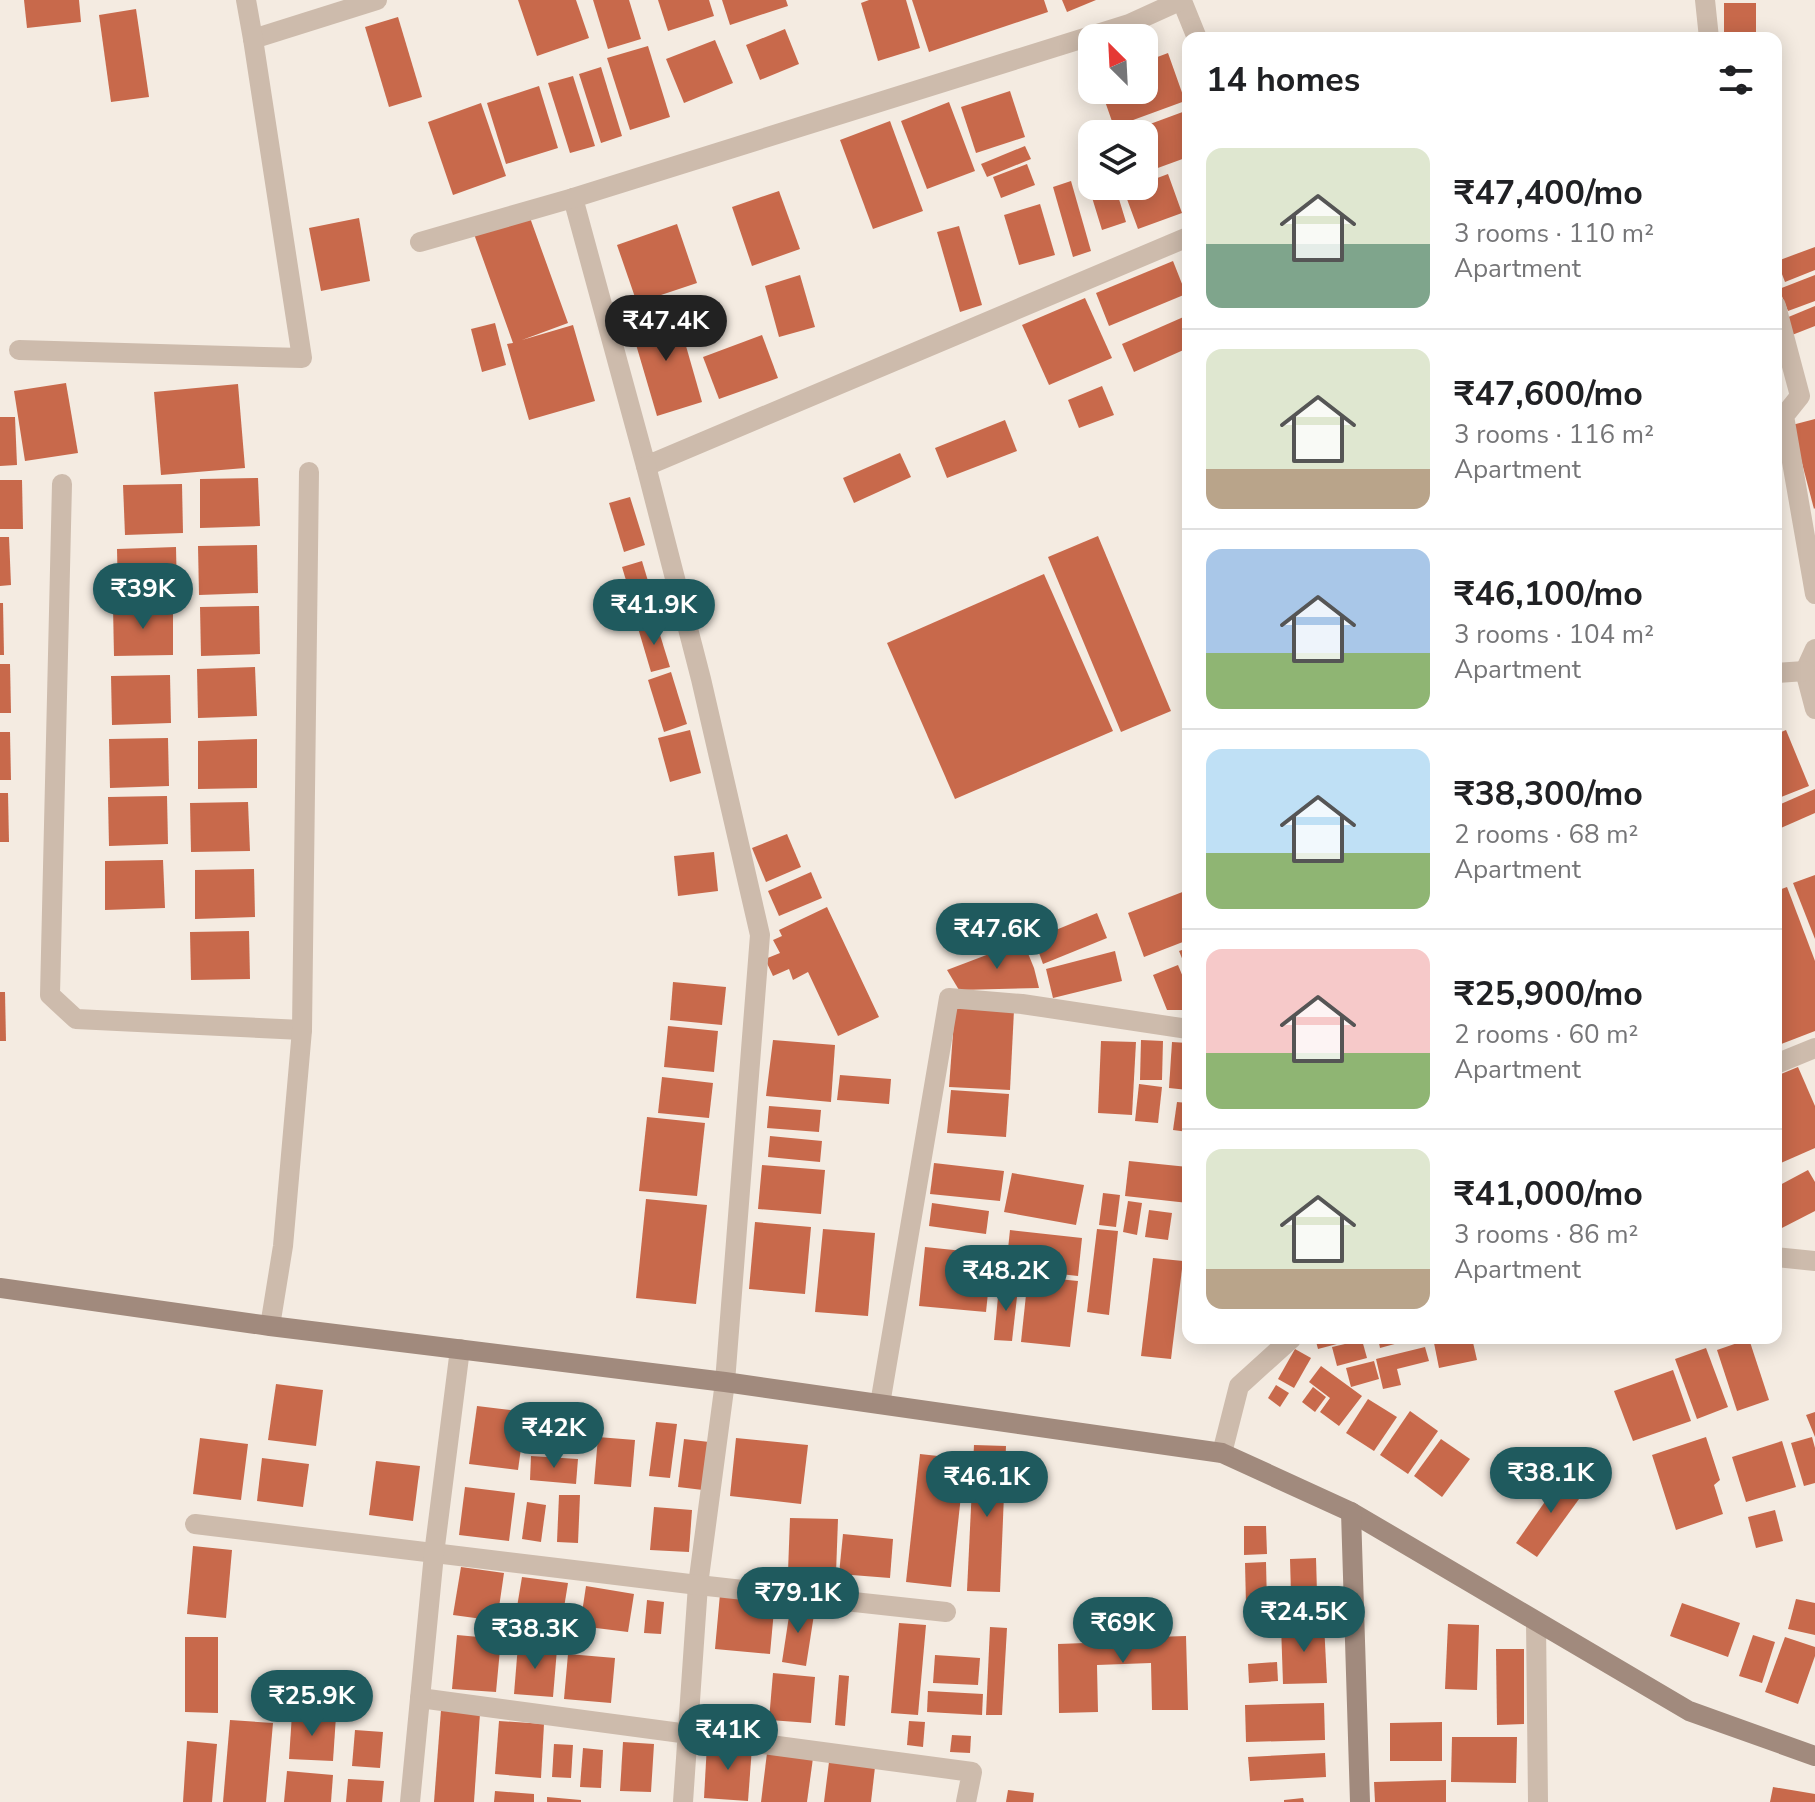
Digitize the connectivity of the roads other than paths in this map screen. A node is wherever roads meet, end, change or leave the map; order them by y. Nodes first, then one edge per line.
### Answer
1 (246, 0) edge
2 (377, 0) edge
3 (1705, 0) edge
4 (1182, 1) edge
5 (1195, 32) edge
6 (1708, 32) edge
7 (253, 39) junction
8 (573, 198) junction
9 (1182, 240) edge
10 (420, 242) dead end
11 (1782, 328) edge
12 (19, 350) dead end
13 (1782, 415) edge
14 (1782, 427) edge
15 (646, 466) junction
16 (309, 472) dead end
17 (62, 484) dead end
18 (1815, 594) edge
19 (1815, 649) edge
20 (1805, 671) junction
21 (1782, 673) edge
22 (1815, 709) edge
23 (1182, 1028) edge
24 (302, 1030) junction
25 (1815, 1048) edge
26 (1782, 1062) edge
27 (1782, 1258) edge
28 (1815, 1261) edge
29 (0, 1288) edge
30 (270, 1326) junction
31 (1285, 1344) edge
32 (460, 1349) junction
33 (725, 1382) junction
34 (880, 1404) junction
35 (1222, 1453) junction
36 (1351, 1512) junction
37 (195, 1524) dead end
38 (434, 1554) junction
39 (698, 1585) junction
40 (946, 1612) dead end
41 (1536, 1622) junction
42 (420, 1698) junction
43 (689, 1734) junction
44 (1815, 1756) edge
45 (410, 1802) edge
46 (683, 1802) edge
47 (966, 1802) edge
48 (1360, 1802) edge
49 (1538, 1802) edge

1 - 7 street
2 - 7 street
3 - 6 street
4 - 5 street
4 - 8 street
7 - 12 street
8 - 10 street
8 - 15 street
9 - 15 street
11 - 13 street
14 - 18 street
15 - 33 street
16 - 24 street
17 - 24 street
19 - 20 street
20 - 21 street
20 - 22 street
23 - 34 street
24 - 30 street
25 - 26 street
27 - 28 street
29 - 30 street
30 - 32 street
31 - 35 street
32 - 33 street
32 - 38 street
33 - 34 street
33 - 39 street
34 - 35 street
35 - 36 street
36 - 41 street
36 - 48 street
37 - 38 street
38 - 39 street
38 - 42 street
39 - 40 street
39 - 43 street
41 - 44 street
41 - 49 street
42 - 43 street
42 - 45 street
43 - 46 street
43 - 47 street

